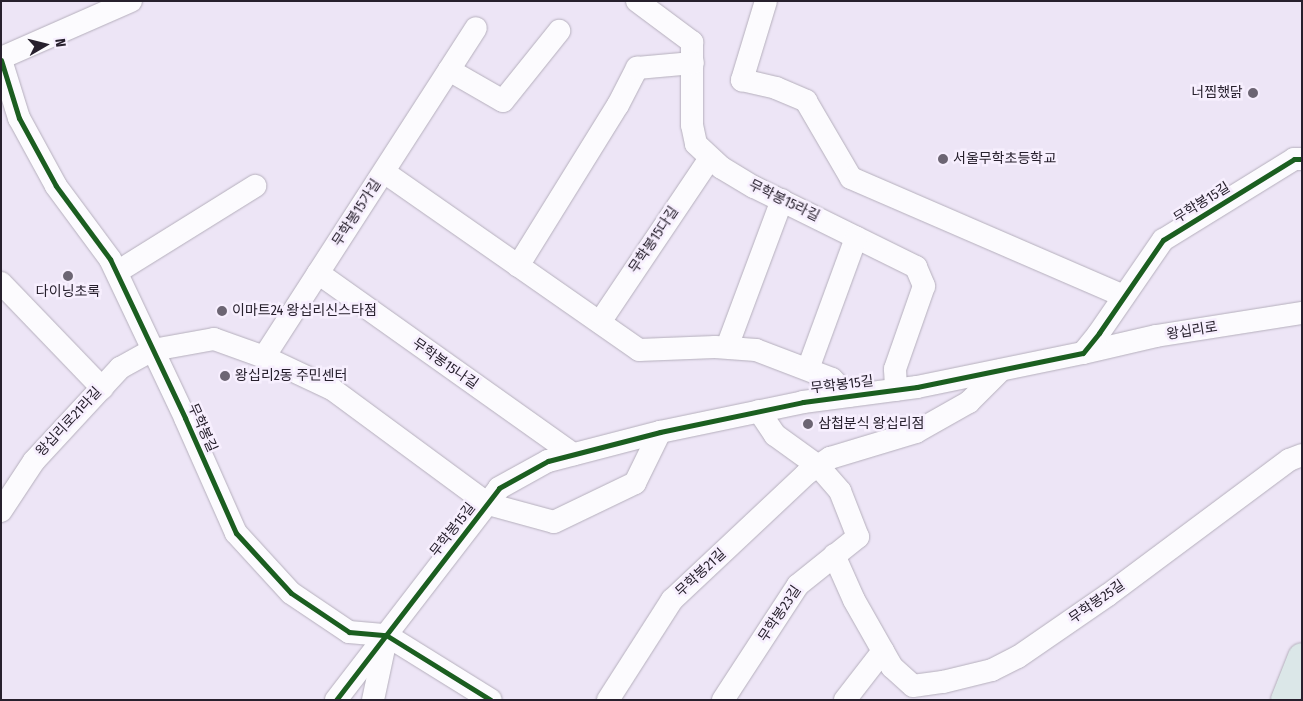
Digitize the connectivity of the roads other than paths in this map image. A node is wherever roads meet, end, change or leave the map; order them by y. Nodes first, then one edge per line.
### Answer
1 (131, 1) edge
2 (637, 1) edge
3 (766, 1) edge
4 (476, 28) dead end
5 (559, 31) dead end
6 (1, 59) edge
7 (693, 63) junction
8 (449, 70) junction
9 (710, 158) junction
10 (1302, 159) edge
11 (384, 172) junction
12 (255, 186) dead end
13 (782, 200) junction
14 (856, 238) junction
15 (518, 266) junction
16 (117, 272) junction
17 (318, 273) junction
18 (1, 283) edge
19 (1124, 296) junction
20 (1302, 313) edge
21 (600, 322) junction
22 (727, 347) junction
23 (153, 350) junction
24 (1083, 352) junction
25 (264, 357) junction
26 (808, 369) junction
27 (1001, 370) junction
28 (102, 388) junction
29 (896, 390) junction
30 (849, 396) junction
31 (759, 411) junction
32 (660, 432) junction
33 (572, 454) junction
34 (1302, 455) edge
35 (818, 466) junction
36 (488, 504) junction
37 (1, 511) edge
38 (834, 555) junction
39 (386, 635) junction
40 (883, 651) junction
41 (1302, 657) edge
42 (463, 693) edge
43 (336, 700) edge
44 (373, 700) edge
45 (491, 700) edge
46 (608, 700) edge
47 (723, 700) edge
48 (845, 700) edge
49 (1285, 700) edge

1 - 6 street
2 - 7 street, 무학봉15라길
3 - 19 street
4 - 8 street, 무학봉15가길
5 - 8 street
6 - 16 street, 무학봉길
7 - 9 street, 무학봉15라길
7 - 15 street
8 - 11 street, 무학봉15가길
9 - 13 street, 무학봉15라길
9 - 21 street, 무학봉15다길
10 - 19 street, 무학봉15길
11 - 15 street
11 - 17 street, 무학봉15가길
12 - 16 street
13 - 14 street, 무학봉15라길
13 - 22 street
14 - 26 street
14 - 29 street, 무학봉15라길
15 - 21 street
16 - 23 street, 무학봉길
17 - 25 street, 무학봉15가길
17 - 33 street, 무학봉15나길
18 - 28 street
19 - 24 street, 무학봉15길
20 - 24 street, 왕십리로
21 - 22 street
22 - 26 street
23 - 25 street
23 - 28 street, 왕십리로21라길
23 - 39 street, 무학봉길
24 - 27 street, 무학봉15길
25 - 36 street
26 - 30 street
27 - 29 street, 무학봉15길
27 - 35 street, 무학봉21길
28 - 37 street, 왕십리로21라길
29 - 30 street, 무학봉15길
30 - 31 street, 무학봉15길
31 - 32 street, 무학봉15길
31 - 35 street
32 - 33 street, 무학봉15길
32 - 36 street, 무학봉15길
33 - 36 street, 무학봉15길
34 - 40 street, 무학봉25길
35 - 38 street, 무학봉23길
35 - 46 street, 무학봉21길
36 - 39 street, 무학봉15길
38 - 40 street, 무학봉25길
38 - 47 street, 무학봉23길
39 - 42 street, 무학봉길
39 - 43 street, 무학봉15길
39 - 44 street
40 - 48 street
41 - 49 main road
42 - 45 street, 무학봉길

